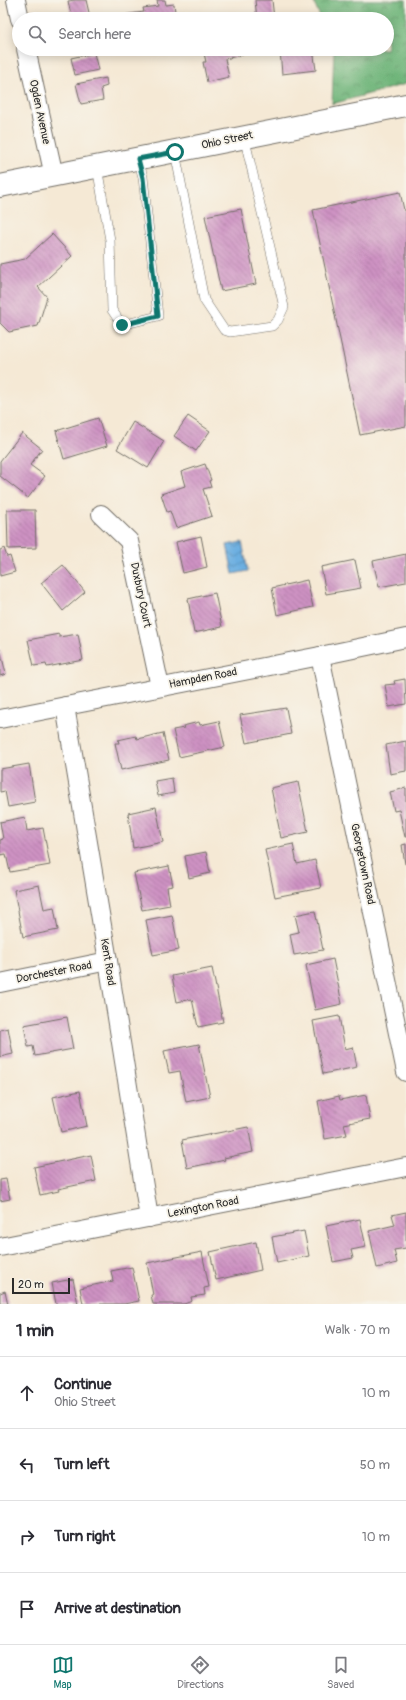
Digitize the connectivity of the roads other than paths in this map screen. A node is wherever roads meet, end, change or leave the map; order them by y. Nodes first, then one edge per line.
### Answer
1 (16, 0) edge
2 (19, 12) edge
3 (28, 56) edge
4 (406, 105) edge
5 (244, 136) junction
6 (175, 152) junction
7 (138, 159) junction
8 (97, 167) junction
9 (54, 176) junction
10 (0, 186) edge
11 (101, 514) dead end
12 (406, 638) edge
13 (320, 656) junction
14 (160, 687) junction
15 (65, 706) junction
16 (0, 719) edge
17 (108, 961) junction
18 (0, 983) edge
19 (406, 1072) edge
20 (406, 1166) edge
21 (149, 1218) junction
22 (0, 1247) edge

1 - 2 street
3 - 9 street, Ogden Avenue
4 - 5 street, Ohio Street
5 - 6 street, Ohio Street
5 - 6 lane
6 - 7 street, Ohio Street
7 - 8 street, Ohio Street
7 - 8 lane
8 - 9 street, Ohio Street
9 - 10 street, Ohio Street
11 - 14 street, Duxbury Court
12 - 13 street, Hampden Road
13 - 14 street, Hampden Road
13 - 19 street, Georgetown Road
14 - 15 street, Hampden Road
15 - 16 street, Hampden Road
15 - 17 street, Kent Road
17 - 18 street, Dorchester Road
17 - 21 street, Kent Road
20 - 21 street, Lexington Road
21 - 22 street, Lexington Road

